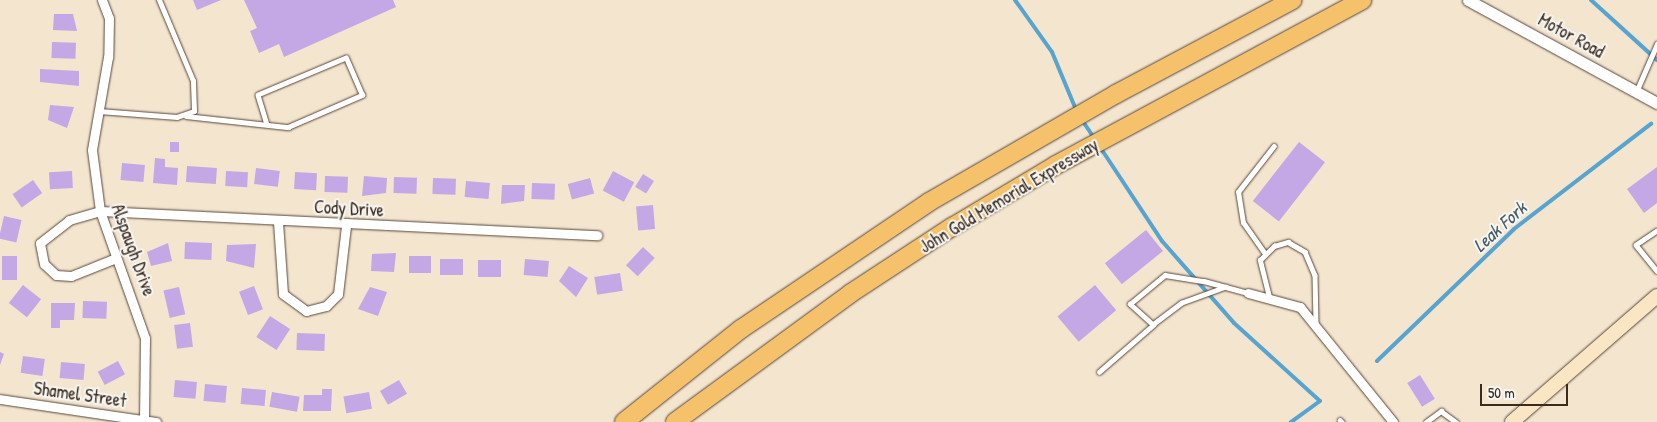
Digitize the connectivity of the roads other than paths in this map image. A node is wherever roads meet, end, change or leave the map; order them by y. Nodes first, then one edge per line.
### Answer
1 (102, 0) edge
2 (159, 0) edge
3 (1293, 0) edge
4 (1362, 0) edge
5 (1468, 0) edge
6 (1657, 44) edge
7 (1636, 91) junction
8 (1657, 103) edge
9 (99, 111) junction
10 (186, 116) junction
11 (267, 124) junction
12 (1274, 146) dead end
13 (100, 211) junction
14 (278, 222) junction
15 (346, 226) junction
16 (1657, 231) edge
17 (597, 235) dead end
18 (1266, 254) junction
19 (116, 258) junction
20 (1657, 271) edge
21 (1226, 287) junction
22 (1248, 293) joint
23 (1657, 296) edge
24 (1269, 299) junction
25 (1316, 325) junction
26 (1153, 326) junction
27 (1099, 372) dead end
28 (0, 399) edge
29 (1526, 417) edge
30 (144, 421) edge
31 (156, 422) edge
32 (624, 422) edge
33 (675, 422) edge
34 (1393, 422) edge
35 (1426, 422) edge
36 (1456, 422) edge
37 (1512, 422) edge

1 - 9 street, Alspaugh Drive
2 - 10 lane
3 - 32 highway, John Gold Memorial Expressway
4 - 33 highway, John Gold Memorial Expressway
5 - 7 street, Motor Road
6 - 7 lane
7 - 8 street, Motor Road
9 - 10 lane
9 - 13 street, Alspaugh Drive
10 - 11 lane
11 - 11 lane
12 - 18 lane
13 - 14 street, Cody Drive
13 - 19 street, Alspaugh Drive
13 - 19 street, Cody Drive
14 - 15 street, Cody Drive
14 - 15 street
15 - 17 street, Cody Drive
16 - 20 lane
18 - 24 lane
18 - 25 lane
19 - 30 street, Alspaugh Drive
21 - 22 lane
21 - 26 lane
21 - 26 lane
22 - 24 street
23 - 29 main road
24 - 25 street
25 - 34 street
26 - 27 lane
28 - 30 street, Shamel Street
29 - 37 main road
30 - 31 street, Shamel Street
35 - 36 lane

